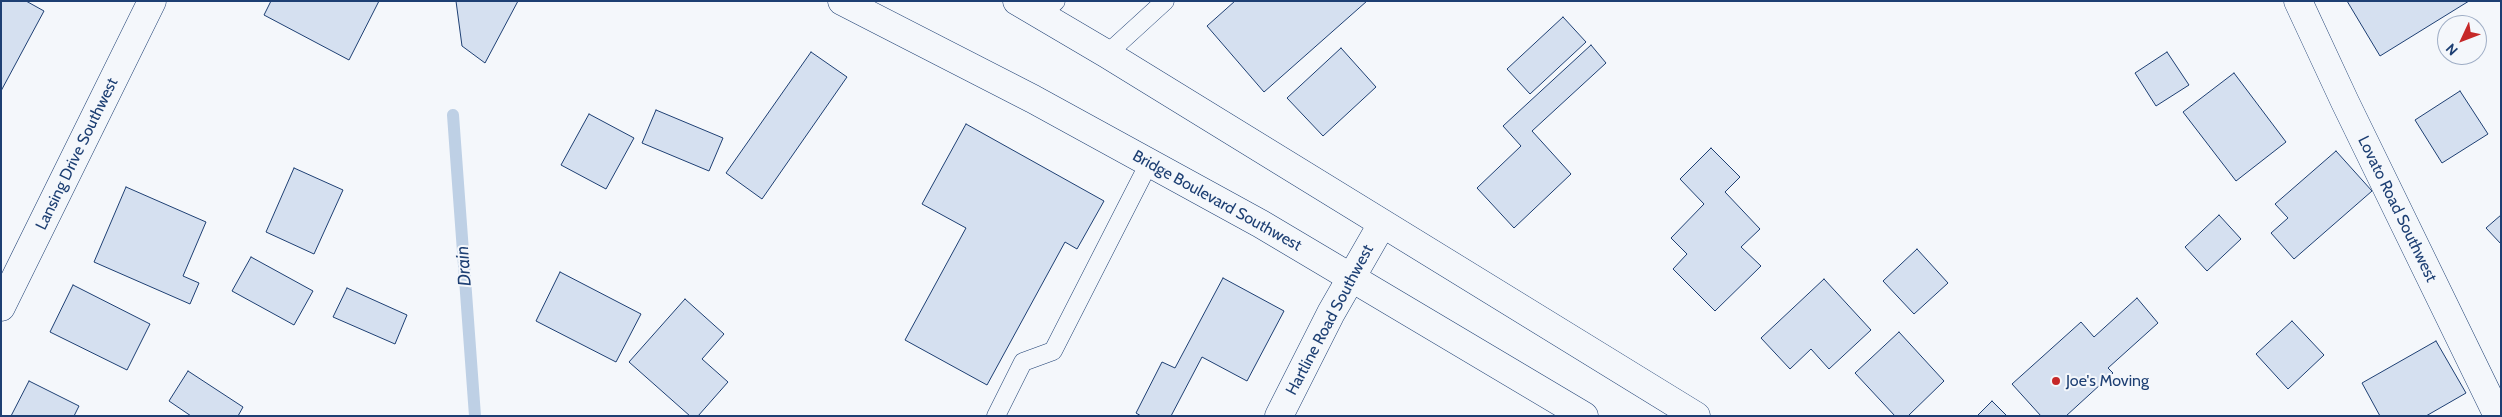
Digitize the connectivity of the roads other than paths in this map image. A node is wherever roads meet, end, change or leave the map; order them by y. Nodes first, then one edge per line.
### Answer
1 (152, 1) edge
2 (842, 1) edge
3 (1017, 1) edge
4 (1166, 1) edge
5 (2298, 1) edge
6 (1048, 8) edge
7 (1107, 54) junction
8 (1149, 163) junction
9 (1382, 224) junction
10 (1351, 277) junction
11 (1, 307) edge
12 (996, 416) edge
13 (1278, 416) edge
14 (1584, 416) edge
15 (1696, 416) edge
16 (2498, 416) edge

1 - 11 main road, Lansing Drive Southwest
2 - 8 main road, Bridge Boulevard Southwest
3 - 6 main road
4 - 7 lane
5 - 16 main road, Lovato Road Southwest
6 - 7 main road
7 - 9 main road
8 - 10 main road, Bridge Boulevard Southwest
8 - 12 lane
9 - 10 main road, Hartline Road Southwest
9 - 15 main road
10 - 13 main road, Hartline Road Southwest
10 - 14 main road, Bridge Boulevard Southwest

